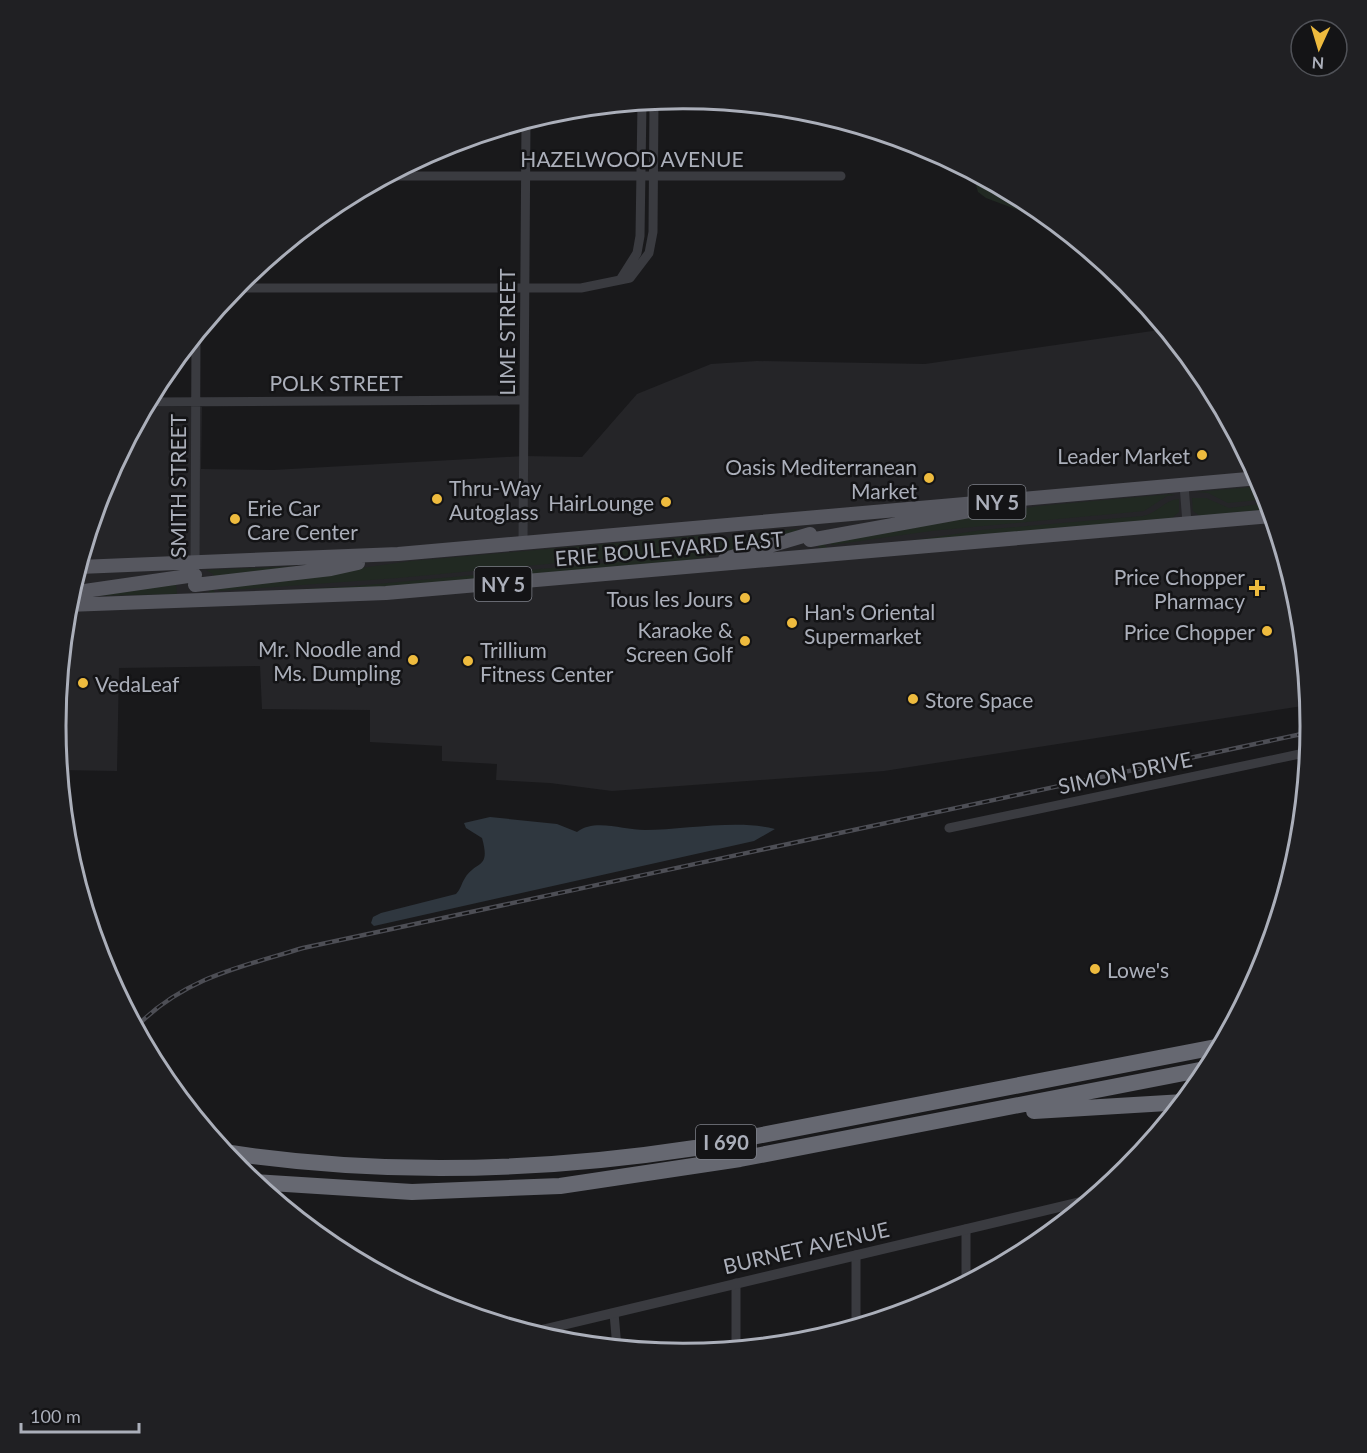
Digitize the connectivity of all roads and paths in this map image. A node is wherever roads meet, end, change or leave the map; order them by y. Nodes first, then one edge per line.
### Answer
1 (642, 110) edge
2 (654, 110) edge
3 (526, 130) edge
4 (404, 176) edge
5 (525, 176) junction
6 (641, 176) junction
7 (653, 176) junction
8 (841, 176) dead end
9 (637, 253) junction
10 (646, 260) junction
11 (620, 280) junction
12 (249, 288) edge
13 (524, 288) junction
14 (196, 348) edge
15 (524, 400) junction
16 (159, 402) edge
17 (196, 402) junction
18 (1249, 479) edge
19 (1184, 485) junction
20 (1011, 501) junction
21 (1264, 517) edge
22 (809, 518) junction
23 (1186, 523) junction
24 (810, 537) junction
25 (523, 543) junction
26 (398, 554) junction
27 (811, 556) junction
28 (706, 566) junction
29 (87, 567) edge
30 (195, 574) junction
31 (81, 591) edge
32 (194, 600) junction
33 (78, 605) edge
34 (1300, 754) edge
35 (950, 828) dead end
36 (1210, 1048) edge
37 (1197, 1071) edge
38 (1172, 1103) edge
39 (938, 1121) junction
40 (238, 1154) edge
41 (268, 1183) edge
42 (1068, 1209) edge
43 (966, 1229) junction
44 (856, 1255) junction
45 (966, 1275) edge
46 (736, 1283) junction
47 (614, 1313) junction
48 (856, 1319) edge
49 (548, 1329) edge
50 (616, 1340) edge
51 (736, 1342) edge

1 - 6 street
2 - 7 street
3 - 5 street, LIME STREET
4 - 5 street, HAZELWOOD AVENUE
5 - 6 street, HAZELWOOD AVENUE
5 - 13 street, LIME STREET
6 - 7 street, HAZELWOOD AVENUE
6 - 9 street
7 - 8 street, HAZELWOOD AVENUE
7 - 10 street
9 - 10 street
9 - 11 street
10 - 11 street
11 - 13 street
12 - 13 street
13 - 15 street, LIME STREET
14 - 17 street, SMITH STREET
15 - 17 street, POLK STREET
15 - 25 street, LIME STREET
16 - 17 street, POLK STREET
17 - 30 street, SMITH STREET
18 - 19 main road, ERIE BOULEVARD EAST / NY 5
19 - 20 main road, ERIE BOULEVARD EAST / NY 5
19 - 23 street
20 - 22 main road, ERIE BOULEVARD EAST / NY 5
20 - 24 main road
21 - 23 main road, ERIE BOULEVARD EAST / NY 5
22 - 24 street
22 - 25 main road, ERIE BOULEVARD EAST / NY 5
23 - 27 main road, ERIE BOULEVARD EAST / NY 5
24 - 27 street
24 - 28 main road
25 - 26 main road, ERIE BOULEVARD EAST / NY 5
26 - 30 main road, ERIE BOULEVARD EAST / NY 5
26 - 30 main road
27 - 28 main road, ERIE BOULEVARD EAST / NY 5
28 - 32 main road, ERIE BOULEVARD EAST / NY 5
29 - 30 main road, ERIE BOULEVARD EAST / NY 5
30 - 31 main road
30 - 32 street, SMITH STREET
32 - 33 main road, ERIE BOULEVARD EAST / NY 5
34 - 35 street, SIMON DRIVE
36 - 40 highway, I 690
37 - 39 highway, I 690
38 - 39 highway
39 - 41 highway, I 690
42 - 43 street, BURNET AVENUE
43 - 44 street, BURNET AVENUE
43 - 45 street
44 - 46 street, BURNET AVENUE
44 - 48 street
46 - 47 street, BURNET AVENUE
46 - 51 street
47 - 49 street, BURNET AVENUE
47 - 50 street

